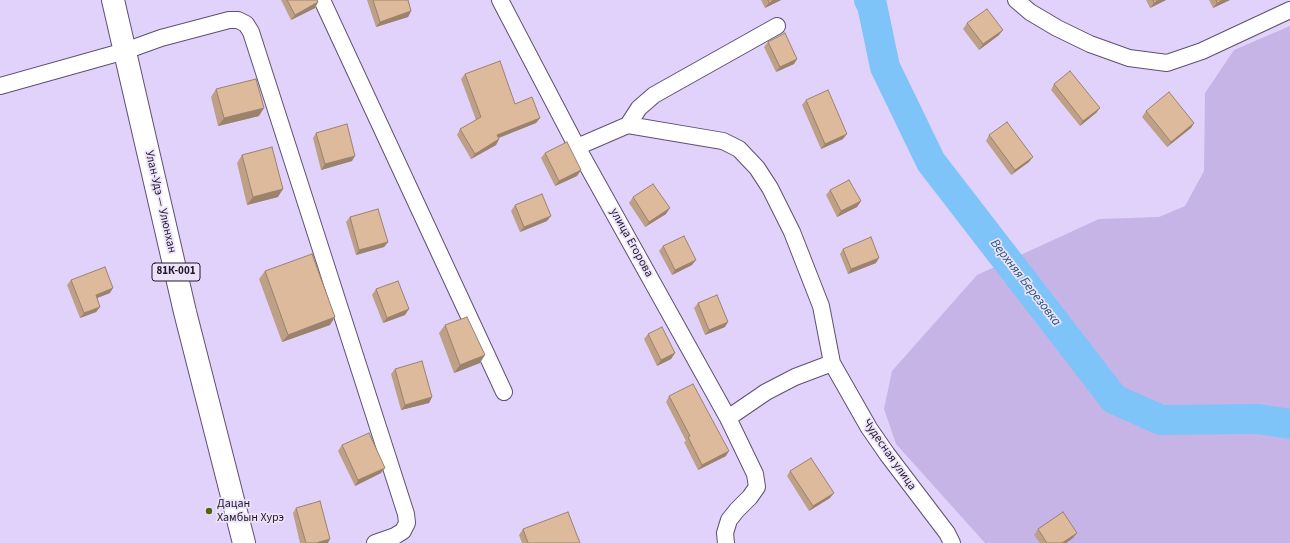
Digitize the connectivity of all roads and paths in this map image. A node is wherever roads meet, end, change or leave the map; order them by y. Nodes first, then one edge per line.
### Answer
1 (113, 0) edge
2 (322, 0) edge
3 (500, 0) edge
4 (1016, 0) edge
5 (1290, 10) edge
6 (777, 26) dead end
7 (125, 51) junction
8 (0, 86) edge
9 (628, 125) junction
10 (578, 147) junction
11 (832, 363) junction
12 (504, 392) dead end
13 (728, 418) junction
14 (244, 543) edge
15 (375, 543) edge
16 (726, 543) edge
17 (952, 543) edge

1 - 7 main road, Улан-Удэ — Улюнхан / 81К-001
2 - 12 street
3 - 10 street, улица Егорова
4 - 5 street
6 - 9 street
7 - 8 street
7 - 14 main road, Улан-Удэ — Улюнхан / 81К-001
7 - 15 street
9 - 10 street
9 - 11 street, Чудесная улица
10 - 13 street, улица Егорова
11 - 13 street
11 - 17 street, Чудесная улица
13 - 16 street, улица Егорова

